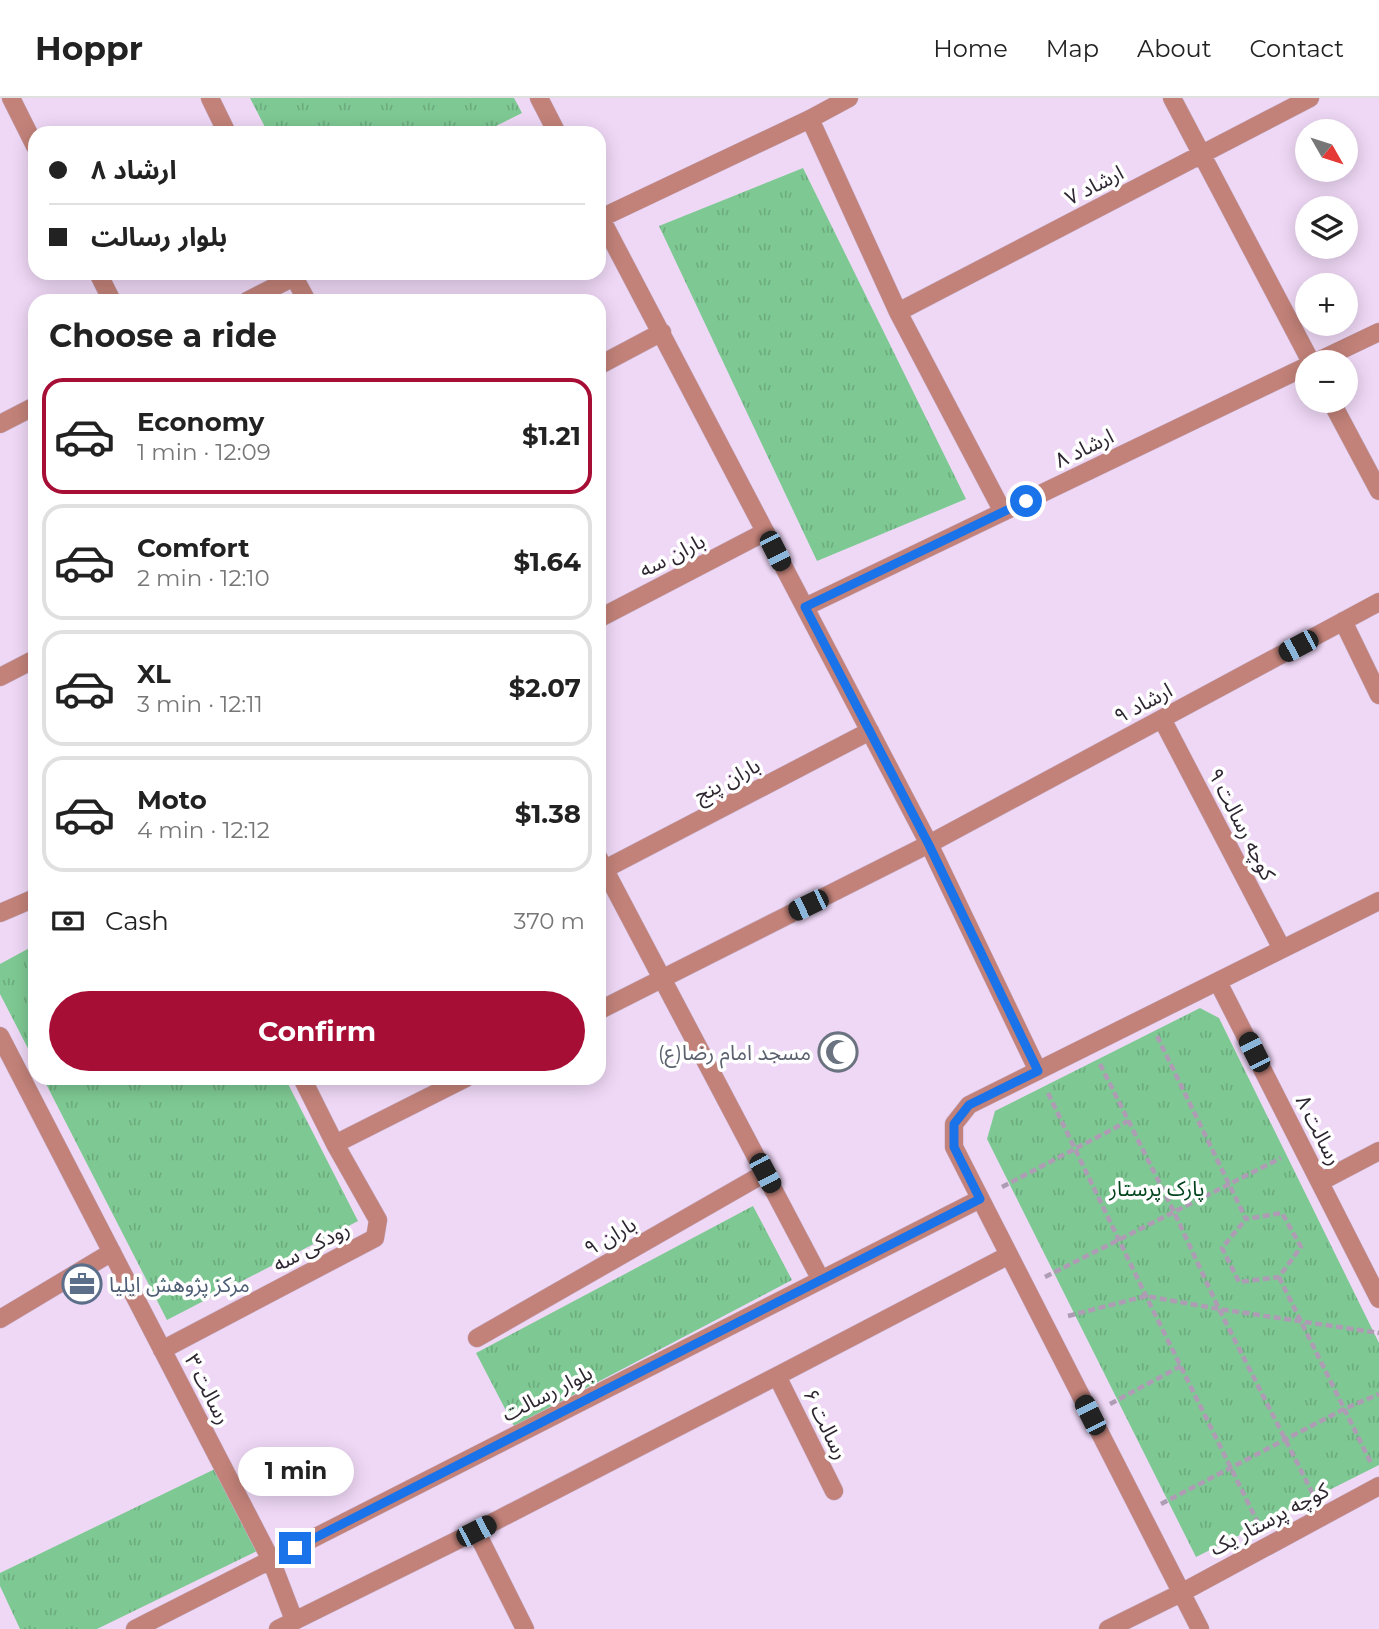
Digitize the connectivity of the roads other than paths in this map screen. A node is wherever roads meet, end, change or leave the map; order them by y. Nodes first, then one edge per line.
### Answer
1 (11, 98) edge
2 (210, 98) edge
3 (539, 98) edge
4 (849, 98) edge
5 (1172, 98) edge
6 (1310, 98) edge
7 (810, 119) junction
8 (224, 126) edge
9 (553, 126) edge
10 (28, 132) edge
11 (1202, 155) junction
12 (606, 212) edge
13 (606, 226) edge
14 (285, 280) edge
15 (260, 294) edge
16 (898, 312) junction
17 (662, 332) junction
18 (1379, 332) edge
19 (1307, 350) edge
20 (1339, 350) edge
21 (606, 362) edge
22 (1295, 372) edge
23 (28, 410) edge
24 (1337, 413) edge
25 (0, 424) edge
26 (1379, 491) edge
27 (1003, 512) junction
28 (765, 532) junction
29 (1379, 602) edge
30 (805, 607) junction
31 (606, 615) edge
32 (1343, 621) junction
33 (28, 663) edge
34 (0, 677) edge
35 (1379, 695) edge
36 (1162, 719) junction
37 (870, 731) junction
38 (929, 845) junction
39 (606, 861) edge
40 (606, 871) edge
41 (28, 901) edge
42 (1379, 901) edge
43 (0, 913) edge
44 (1282, 950) junction
45 (663, 978) junction
46 (1218, 982) junction
47 (606, 1007) edge
48 (0, 1036) edge
49 (7, 1067) edge
50 (1038, 1071) junction
51 (306, 1085) edge
52 (452, 1085) edge
53 (335, 1144) junction
54 (1379, 1152) edge
55 (765, 1173) junction
56 (1320, 1182) junction
57 (980, 1199) junction
58 (112, 1252) junction
59 (1009, 1255) junction
60 (821, 1280) junction
61 (1379, 1299) edge
62 (0, 1319) edge
63 (477, 1338) dead end
64 (162, 1350) junction
65 (777, 1376) junction
66 (1379, 1486) edge
67 (834, 1491) dead end
68 (476, 1531) junction
69 (271, 1560) junction
70 (1181, 1592) junction
71 (286, 1625) edge
72 (135, 1629) edge
73 (525, 1629) edge
74 (1108, 1629) edge
75 (1199, 1629) edge

1 - 10 street
2 - 8 street
3 - 9 street
4 - 7 street
5 - 11 street
6 - 11 street, ارشاد ۷
7 - 12 street
7 - 16 street
11 - 16 street, ارشاد ۷
11 - 19 street
13 - 17 street
14 - 15 street
16 - 27 street
17 - 21 street
17 - 28 street
18 - 20 street
22 - 27 street, ارشاد ۸
23 - 25 street
24 - 26 street
27 - 30 street, ارشاد ۸
28 - 30 street
28 - 31 street, باران سه
29 - 32 street, ارشاد ۹
30 - 37 street
32 - 35 street
32 - 36 street, ارشاد ۹
33 - 34 street
36 - 38 street, ارشاد ۹
36 - 44 street, کوچه رسالت ۹
37 - 38 street
37 - 39 street, باران پنج
38 - 45 street, ارشاد ۹
38 - 50 street
40 - 45 street
41 - 43 street
42 - 44 street
44 - 46 street
45 - 47 street, ارشاد ۹
45 - 55 street
46 - 50 street
46 - 56 street, رسالت ۸
48 - 49 street
49 - 58 street
50 - 57 street
51 - 53 street, رودکی سه
52 - 53 street
53 - 64 street, رودکی سه
54 - 56 street
55 - 60 street
55 - 63 street, باران ۹
56 - 61 street, رسالت ۸
57 - 59 street
57 - 60 street, بلوار رسالت
58 - 62 street
58 - 64 street
59 - 65 street
59 - 70 street
60 - 69 street, بلوار رسالت
64 - 69 street, رسالت ۳
65 - 67 street, رسالت ۶
65 - 68 street
66 - 70 street, کوچه پرستار یک
68 - 71 street
68 - 73 street
69 - 71 street, رسالت ۳
69 - 72 street, بلوار رسالت
70 - 74 street, کوچه پرستار یک
70 - 75 street

